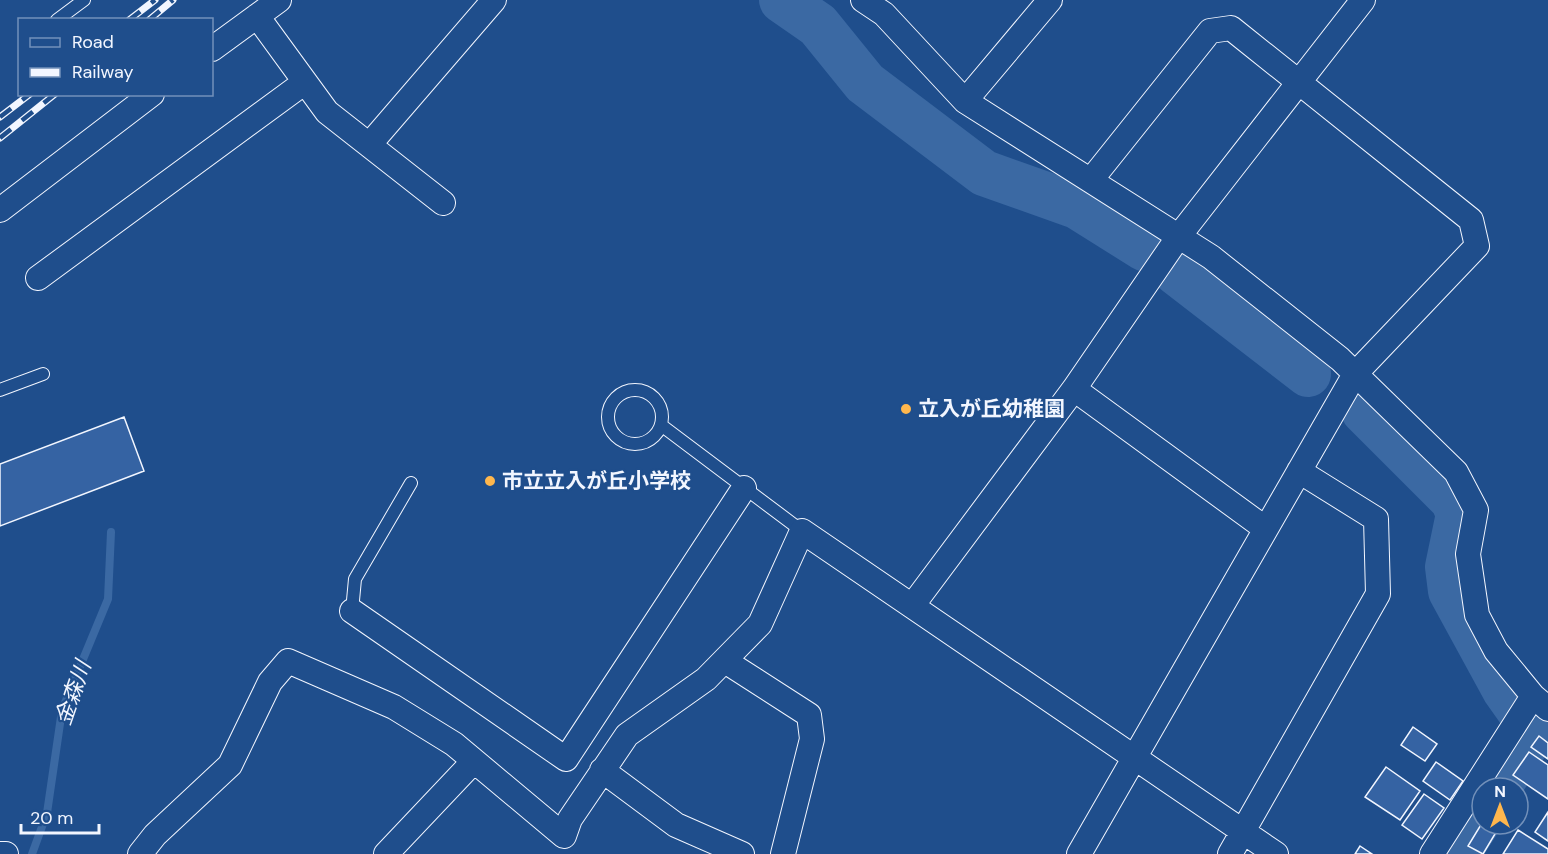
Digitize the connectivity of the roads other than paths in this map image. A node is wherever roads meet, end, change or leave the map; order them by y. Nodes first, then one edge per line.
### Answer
1 (84, 0) edge
2 (279, 0) edge
3 (494, 0) edge
4 (863, 0) edge
5 (1050, 0) edge
6 (1363, 0) edge
7 (891, 7) edge
8 (258, 16) junction
9 (60, 18) edge
10 (213, 48) edge
11 (305, 82) junction
12 (1299, 82) junction
13 (149, 96) edge
14 (965, 101) junction
15 (369, 144) junction
16 (1091, 180) junction
17 (443, 203) dead end
18 (0, 210) edge
19 (1179, 236) junction
20 (38, 279) dead end
21 (43, 374) dead end
22 (1355, 374) junction
23 (1074, 389) junction
24 (0, 390) edge
25 (661, 426) junction
26 (1299, 471) junction
27 (411, 483) dead end
28 (744, 488) junction
29 (1266, 529) junction
30 (802, 531) junction
31 (912, 606) junction
32 (352, 611) joint
33 (725, 661) junction
34 (1540, 703) edge
35 (1135, 758) junction
36 (474, 761) junction
37 (602, 770) junction
38 (1243, 831) junction
39 (567, 845) edge
40 (0, 854) edge
41 (6, 854) edge
42 (140, 854) edge
43 (386, 854) edge
44 (742, 854) edge
45 (783, 854) edge
46 (1079, 854) edge
47 (1230, 854) edge
48 (1276, 854) edge
49 (1432, 854) edge

1 - 9 lane
2 - 8 street
3 - 15 street
4 - 7 street
5 - 14 street
6 - 12 street
7 - 14 street
8 - 10 street
8 - 11 street
11 - 15 street
11 - 20 street
12 - 16 street
12 - 19 street
12 - 22 street
13 - 18 street
14 - 16 street
15 - 17 street
16 - 19 street
19 - 22 street
19 - 23 street
21 - 24 lane
22 - 26 street
22 - 34 street
23 - 29 street
23 - 31 street
25 - 25 lane
25 - 28 lane
26 - 29 street
26 - 38 street
27 - 32 lane
28 - 30 lane
28 - 32 street
29 - 35 street
30 - 31 street
30 - 33 street
31 - 35 street
33 - 37 street
33 - 45 street
34 - 49 street
35 - 38 street
35 - 46 street
36 - 39 street
36 - 42 street
36 - 43 street
37 - 39 street
37 - 44 street
38 - 47 street
38 - 48 street
40 - 41 street

